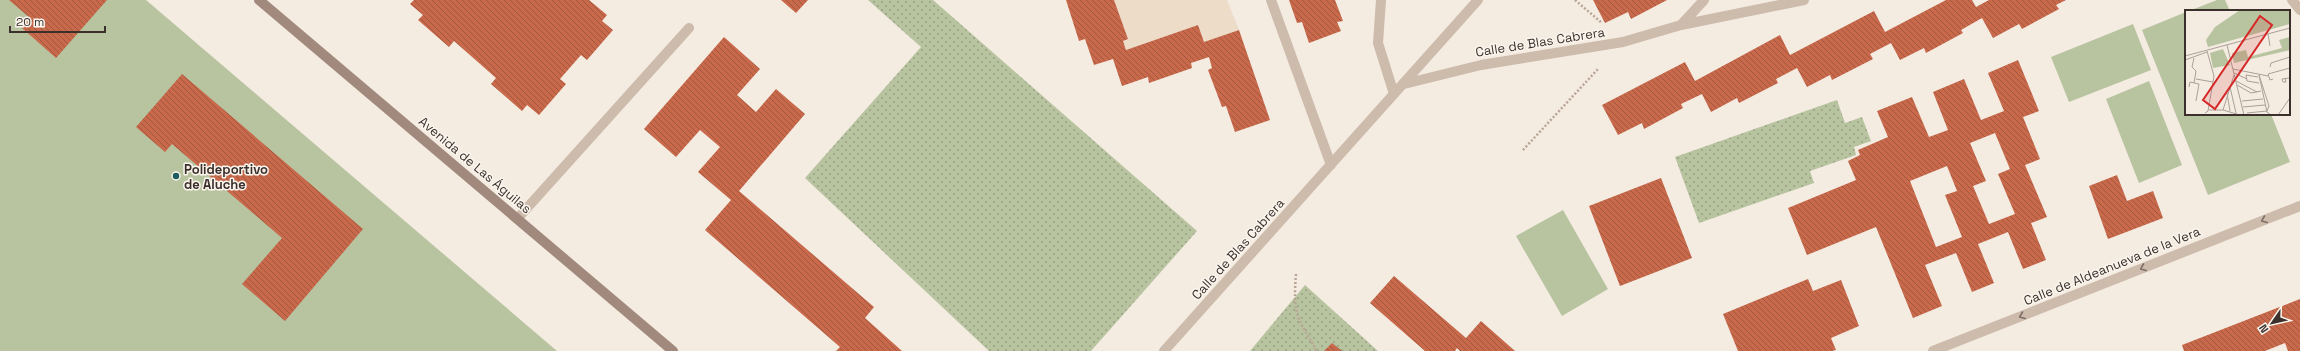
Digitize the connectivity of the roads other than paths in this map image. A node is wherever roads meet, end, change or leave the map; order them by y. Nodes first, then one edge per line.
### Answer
1 (259, 0) edge
2 (1271, 0) edge
3 (1381, 0) edge
4 (1478, 0) edge
5 (1704, 0) edge
6 (1804, 0) edge
7 (2292, 0) edge
8 (2300, 10) edge
9 (1681, 26) junction
10 (689, 28) dead end
11 (1404, 84) junction
12 (1394, 94) junction
13 (1331, 165) junction
14 (2300, 206) edge
15 (518, 218) junction
16 (673, 351) edge
17 (1164, 351) edge
18 (1933, 351) edge

1 - 15 street, Avenida de Las Águilas
2 - 13 street
3 - 12 street
4 - 11 street, Calle de Blas Cabrera
5 - 9 street
6 - 9 street, Calle de Blas Cabrera
7 - 8 street
9 - 11 street, Calle de Blas Cabrera
10 - 15 street
11 - 12 street, Calle de Blas Cabrera
12 - 13 street, Calle de Blas Cabrera
13 - 17 street, Calle de Blas Cabrera
14 -> 18 street, Calle de Aldeanueva de la Vera
15 - 16 street, Avenida de Las Águilas

